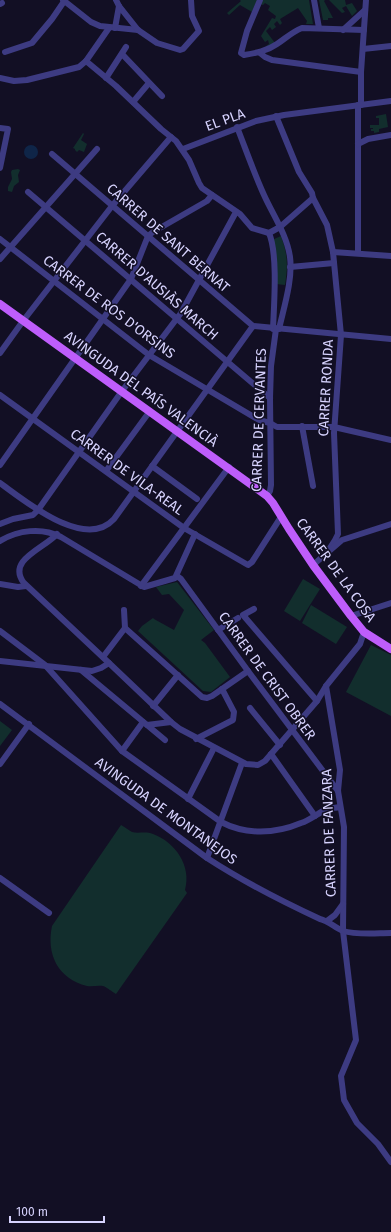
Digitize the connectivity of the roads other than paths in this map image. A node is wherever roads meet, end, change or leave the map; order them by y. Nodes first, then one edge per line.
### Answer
1 (64, 0) edge
2 (191, 0) edge
3 (260, 0) edge
4 (314, 0) edge
5 (366, 0) edge
6 (117, 2) edge
7 (365, 10) junction
8 (109, 28) junction
9 (319, 28) junction
10 (138, 30) junction
11 (343, 30) junction
12 (364, 30) junction
13 (391, 46) edge
14 (126, 47) dead end
15 (363, 49) junction
16 (5, 52) dead end
17 (260, 53) junction
18 (122, 54) junction
19 (86, 61) junction
20 (361, 72) junction
21 (0, 78) edge
22 (106, 78) junction
23 (149, 83) junction
24 (162, 96) dead end
25 (391, 101) edge
26 (134, 102) junction
27 (359, 105) junction
28 (276, 116) junction
29 (237, 127) junction
30 (0, 128) edge
31 (391, 135) edge
32 (171, 137) junction
33 (358, 144) junction
34 (182, 148) junction
35 (97, 149) dead end
36 (52, 154) dead end
37 (0, 168) edge
38 (76, 174) junction
39 (28, 192) dead end
40 (212, 195) junction
41 (313, 198) junction
42 (112, 206) junction
43 (46, 207) junction
44 (236, 212) junction
45 (280, 227) junction
46 (268, 233) junction
47 (148, 236) junction
48 (0, 239) edge
49 (85, 241) junction
50 (10, 247) junction
51 (333, 252) junction
52 (358, 253) junction
53 (391, 256) edge
54 (0, 259) edge
55 (334, 262) junction
56 (290, 267) junction
57 (131, 279) junction
58 (199, 280) junction
59 (53, 281) junction
60 (274, 292) junction
61 (287, 293) junction
62 (0, 304) edge
63 (103, 319) junction
64 (177, 319) junction
65 (23, 320) junction
66 (253, 326) junction
67 (276, 329) junction
68 (341, 335) junction
69 (391, 339) edge
70 (0, 353) edge
71 (149, 355) junction
72 (76, 358) junction
73 (226, 362) junction
74 (207, 389) junction
75 (122, 391) junction
76 (0, 395) edge
77 (270, 398) junction
78 (150, 411) junction
79 (33, 419) junction
80 (270, 423) junction
81 (302, 426) junction
82 (334, 427) junction
83 (177, 430) junction
84 (391, 440) edge
85 (79, 452) junction
86 (0, 465) edge
87 (152, 466) junction
88 (229, 467) junction
89 (106, 471) junction
90 (0, 483) edge
91 (313, 486) dead end
92 (134, 491) junction
93 (267, 496) junction
94 (197, 498) dead end
95 (38, 510) junction
96 (281, 517) junction
97 (0, 524) edge
98 (391, 524) edge
99 (338, 527) junction
100 (184, 528) junction
101 (56, 534) junction
102 (195, 534) junction
103 (346, 539) junction
104 (0, 541) edge
105 (328, 551) junction
106 (313, 565) junction
107 (177, 576) junction
108 (0, 584) edge
109 (26, 586) junction
110 (141, 586) junction
111 (391, 603) edge
112 (254, 609) dead end
113 (124, 610) dead end
114 (351, 616) junction
115 (238, 618) dead end
116 (124, 630) junction
117 (218, 630) junction
118 (0, 631) edge
119 (364, 632) junction
120 (391, 649) edge
121 (103, 656) junction
122 (0, 661) edge
123 (109, 663) junction
124 (45, 665) junction
125 (81, 670) junction
126 (248, 671) junction
127 (178, 675) junction
128 (326, 686) junction
129 (222, 689) junction
130 (317, 701) junction
131 (0, 704) edge
132 (153, 706) junction
133 (250, 708) dead end
134 (171, 722) junction
135 (145, 723) junction
136 (29, 724) junction
137 (292, 730) junction
138 (196, 739) junction
139 (165, 740) dead end
140 (280, 744) junction
141 (214, 748) junction
142 (122, 751) junction
143 (271, 754) junction
144 (242, 763) junction
145 (0, 764) edge
146 (338, 791) junction
147 (188, 799) junction
148 (340, 807) junction
149 (315, 816) junction
150 (221, 822) junction
151 (207, 858) junction
152 (0, 878) edge
153 (343, 904) junction
154 (49, 913) dead end
155 (344, 916) junction
156 (327, 921) junction
157 (344, 931) junction
158 (391, 933) edge
159 (391, 1162) edge

1 - 8 street
1 - 16 street
2 - 10 street
3 - 17 street
4 - 9 street
5 - 7 street
6 - 8 street
6 - 10 street
7 - 11 street
7 - 12 street
8 - 10 street
8 - 19 street
9 - 11 street
9 - 17 street
11 - 12 street
12 - 15 street
13 - 15 street
14 - 18 street
15 - 20 street
17 - 20 street
18 - 22 street
18 - 23 street
19 - 21 street
19 - 22 street
20 - 27 street
22 - 26 street
23 - 24 street
23 - 26 street
25 - 27 street, EL PLA
26 - 32 street
27 - 28 street, EL PLA
27 - 33 street
28 - 29 street, EL PLA
28 - 41 street, CARRER RONDA
29 - 34 street, EL PLA
29 - 45 street, CARRER DE CERVANTES
30 - 37 street
31 - 33 street
32 - 34 street
32 - 42 street
33 - 52 street
34 - 40 street
35 - 38 street
36 - 38 street, CARRER DE SANT BERNAT
38 - 42 street, CARRER DE SANT BERNAT
38 - 43 street
39 - 43 street, CARRER D'AUSIÀS MARCH
40 - 44 street
40 - 47 street
41 - 45 street
41 - 51 street, CARRER RONDA
42 - 47 street, CARRER DE SANT BERNAT
42 - 49 street
43 - 49 street, CARRER D'AUSIÀS MARCH
43 - 50 street
44 - 46 street
44 - 58 street
45 - 46 street
45 - 56 street, CARRER DE CERVANTES
46 - 60 street, CARRER DE CERVANTES
47 - 57 street
47 - 58 street, CARRER DE SANT BERNAT
48 - 50 street, CARRER DE ROS D'ORSINS
49 - 57 street, CARRER D'AUSIÀS MARCH
49 - 59 street
50 - 54 street
50 - 59 street, CARRER DE ROS D'ORSINS
51 - 52 street
51 - 55 street, CARRER RONDA
52 - 53 street
55 - 56 street
55 - 68 street, CARRER RONDA
56 - 61 street, CARRER DE CERVANTES
57 - 63 street
57 - 64 street, CARRER D'AUSIÀS MARCH
58 - 64 street
58 - 66 street, CARRER DE SANT BERNAT
59 - 63 street, CARRER DE ROS D'ORSINS
59 - 65 street
60 - 61 street
60 - 67 street, CARRER DE CERVANTES
61 - 67 street, CARRER DE CERVANTES
62 - 65 main road, AVINGUDA DEL PAÍS VALENCIÀ
63 - 71 street, CARRER DE ROS D'ORSINS
63 - 72 street
64 - 71 street
64 - 73 street, CARRER D'AUSIÀS MARCH
65 - 70 street
65 - 72 main road, AVINGUDA DEL PAÍS VALENCIÀ
66 - 67 street
66 - 73 street
67 - 68 street
67 - 77 street, CARRER DE CERVANTES
68 - 69 street
68 - 82 street, CARRER RONDA
71 - 74 street, CARRER DE ROS D'ORSINS
71 - 75 street
72 - 75 main road, AVINGUDA DEL PAÍS VALENCIÀ
72 - 79 street
73 - 74 street
73 - 77 street, CARRER D'AUSIÀS MARCH
74 - 80 street, CARRER DE ROS D'ORSINS
74 - 83 street
75 - 78 main road, AVINGUDA DEL PAÍS VALENCIÀ
75 - 85 street
76 - 79 street, CARRER DE VILA-REAL
77 - 80 street, CARRER DE CERVANTES
78 - 83 main road, AVINGUDA DEL PAÍS VALENCIÀ
78 - 89 street
79 - 85 street, CARRER DE VILA-REAL
79 - 86 street
80 - 81 street, CARRER DE ROS D'ORSINS
80 - 93 street, CARRER DE CERVANTES
81 - 82 street, CARRER DE ROS D'ORSINS
81 - 91 street
82 - 84 street, CARRER DE ROS D'ORSINS
82 - 99 street, CARRER RONDA
83 - 87 street
83 - 88 main road, AVINGUDA DEL PAÍS VALENCIÀ
85 - 89 street, CARRER DE VILA-REAL
85 - 95 street
87 - 92 street
87 - 94 street
88 - 93 main road, AVINGUDA DEL PAÍS VALENCIÀ
88 - 100 street
89 - 92 street, CARRER DE VILA-REAL
90 - 95 street
92 - 95 street
92 - 100 street, CARRER DE VILA-REAL
93 - 96 main road, CARRER DE CERVANTES
95 - 97 street
96 - 102 street, CARRER DE VILA-REAL
96 - 106 main road, CARRER DE LA COSA
98 - 103 street
99 - 103 street
99 - 105 street, CARRER RONDA
100 - 102 street, CARRER DE VILA-REAL
100 - 110 street
101 - 104 street
101 - 109 street
101 - 110 street
102 - 107 street
103 - 105 street
105 - 106 street
106 - 114 main road, CARRER DE LA COSA
107 - 110 street
107 - 117 street, CARRER DE CRIST OBRER
108 - 109 street
109 - 121 street
111 - 114 street
112 - 130 street
113 - 116 street
114 - 119 main road, CARRER DE LA COSA
115 - 117 street
116 - 121 street
116 - 127 street
117 - 126 street, CARRER DE CRIST OBRER
118 - 124 street
119 - 120 main road, CARRER DE LA COSA
119 - 128 street
121 - 123 street
122 - 124 street
123 - 125 street
123 - 132 street
124 - 125 street
124 - 142 street
125 - 135 street
126 - 129 street
126 - 137 street, CARRER DE CRIST OBRER
127 - 129 street
127 - 132 street
128 - 130 street
128 - 146 street, CARRER DE FANZARA
129 - 138 street
130 - 137 street
131 - 136 street, AVINGUDA DE MONTANEJOS
132 - 134 street
133 - 140 street
134 - 135 street
134 - 138 street
135 - 139 street
135 - 142 street
136 - 145 street
136 - 151 street, AVINGUDA DE MONTANEJOS
137 - 140 street
137 - 146 street, CARRER DE CRIST OBRER
138 - 141 street
140 - 143 street
141 - 144 street
141 - 147 street
142 - 147 street
143 - 144 street
143 - 149 street
144 - 150 street
146 - 148 street, CARRER DE FANZARA
147 - 150 street
148 - 149 street
148 - 153 street, CARRER DE FANZARA
149 - 150 street
150 - 151 street
151 - 156 street, AVINGUDA DE MONTANEJOS
152 - 154 street
153 - 155 street, CARRER DE FANZARA
153 - 156 street
155 - 156 street
155 - 157 street, CARRER DE FANZARA
156 - 157 street, AVINGUDA DE MONTANEJOS
157 - 158 street, AVINGUDA DE MONTANEJOS
157 - 159 street, CARRER DE FANZARA

